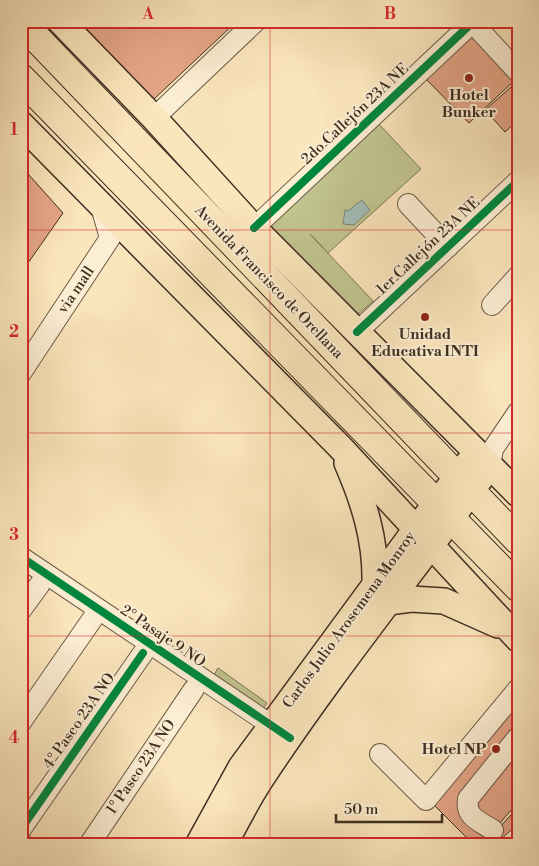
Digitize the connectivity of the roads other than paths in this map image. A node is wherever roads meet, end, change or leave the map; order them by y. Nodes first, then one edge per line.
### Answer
1 (60, 21) edge
2 (256, 21) edge
3 (21, 22) edge
4 (473, 22) edge
5 (518, 72) edge
6 (21, 78) edge
7 (154, 118) junction
8 (21, 124) edge
9 (518, 181) edge
10 (100, 203) junction
11 (408, 204) dead end
12 (254, 228) junction
13 (448, 247) junction
14 (518, 276) edge
15 (492, 305) dead end
16 (357, 332) junction
17 (21, 373) edge
18 (518, 412) edge
19 (340, 447) junction
20 (486, 456) junction
21 (464, 484) junction
22 (518, 494) edge
23 (443, 510) junction
24 (423, 537) junction
25 (518, 540) edge
26 (21, 557) edge
27 (40, 584) dead end
28 (518, 587) edge
29 (382, 592) junction
30 (21, 610) edge
31 (93, 618) dead end
32 (513, 634) edge
33 (143, 653) dead end
34 (194, 689) dead end
35 (518, 690) edge
36 (21, 722) edge
37 (281, 732) junction
38 (518, 737) edge
39 (380, 754) dead end
40 (21, 828) edge
41 (493, 830) dead end
42 (518, 838) edge
43 (89, 845) edge
44 (198, 845) edge
45 (224, 845) edge
46 (510, 845) edge

1 - 7 main road, Avenida Francisco de Orellana
2 - 7 street
3 - 21 highway, Avenida Francisco de Orellana
4 - 5 street
4 - 12 street, 2do Callejón 23A NE
6 - 23 highway
7 - 12 main road, Avenida Francisco de Orellana
8 - 10 main road
9 - 13 street, 1er Callejón 23A NE
10 - 17 street, via mall
10 - 19 main road
11 - 13 street
12 - 16 main road, Avenida Francisco de Orellana
13 - 16 street, 1er Callejón 23A NE
14 - 15 street
16 - 20 main road, Avenida Francisco de Orellana
18 - 20 street
19 - 24 main road
19 - 29 main road
20 - 21 main road, Carlos Julio Arosemena Monroy
20 - 22 main road, Avenida Francisco de Orellana
21 - 23 main road, Carlos Julio Arosemena Monroy
21 - 25 highway, Avenida Francisco de Orellana
23 - 24 main road, Carlos Julio Arosemena Monroy
23 - 28 highway
24 - 29 main road, Carlos Julio Arosemena Monroy
24 - 32 main road
26 - 37 street, 2° Pasaje 9 NO
27 - 30 street
29 - 32 main road
29 - 37 main road, Carlos Julio Arosemena Monroy
31 - 36 street
33 - 40 street, 4° Paseo 23A NO
34 - 43 street, 1° Paseo 23A NO
35 - 39 street
37 - 44 main road, Carlos Julio Arosemena Monroy
37 - 45 main road, Carlos Julio Arosemena Monroy
38 - 41 street
42 - 46 street

